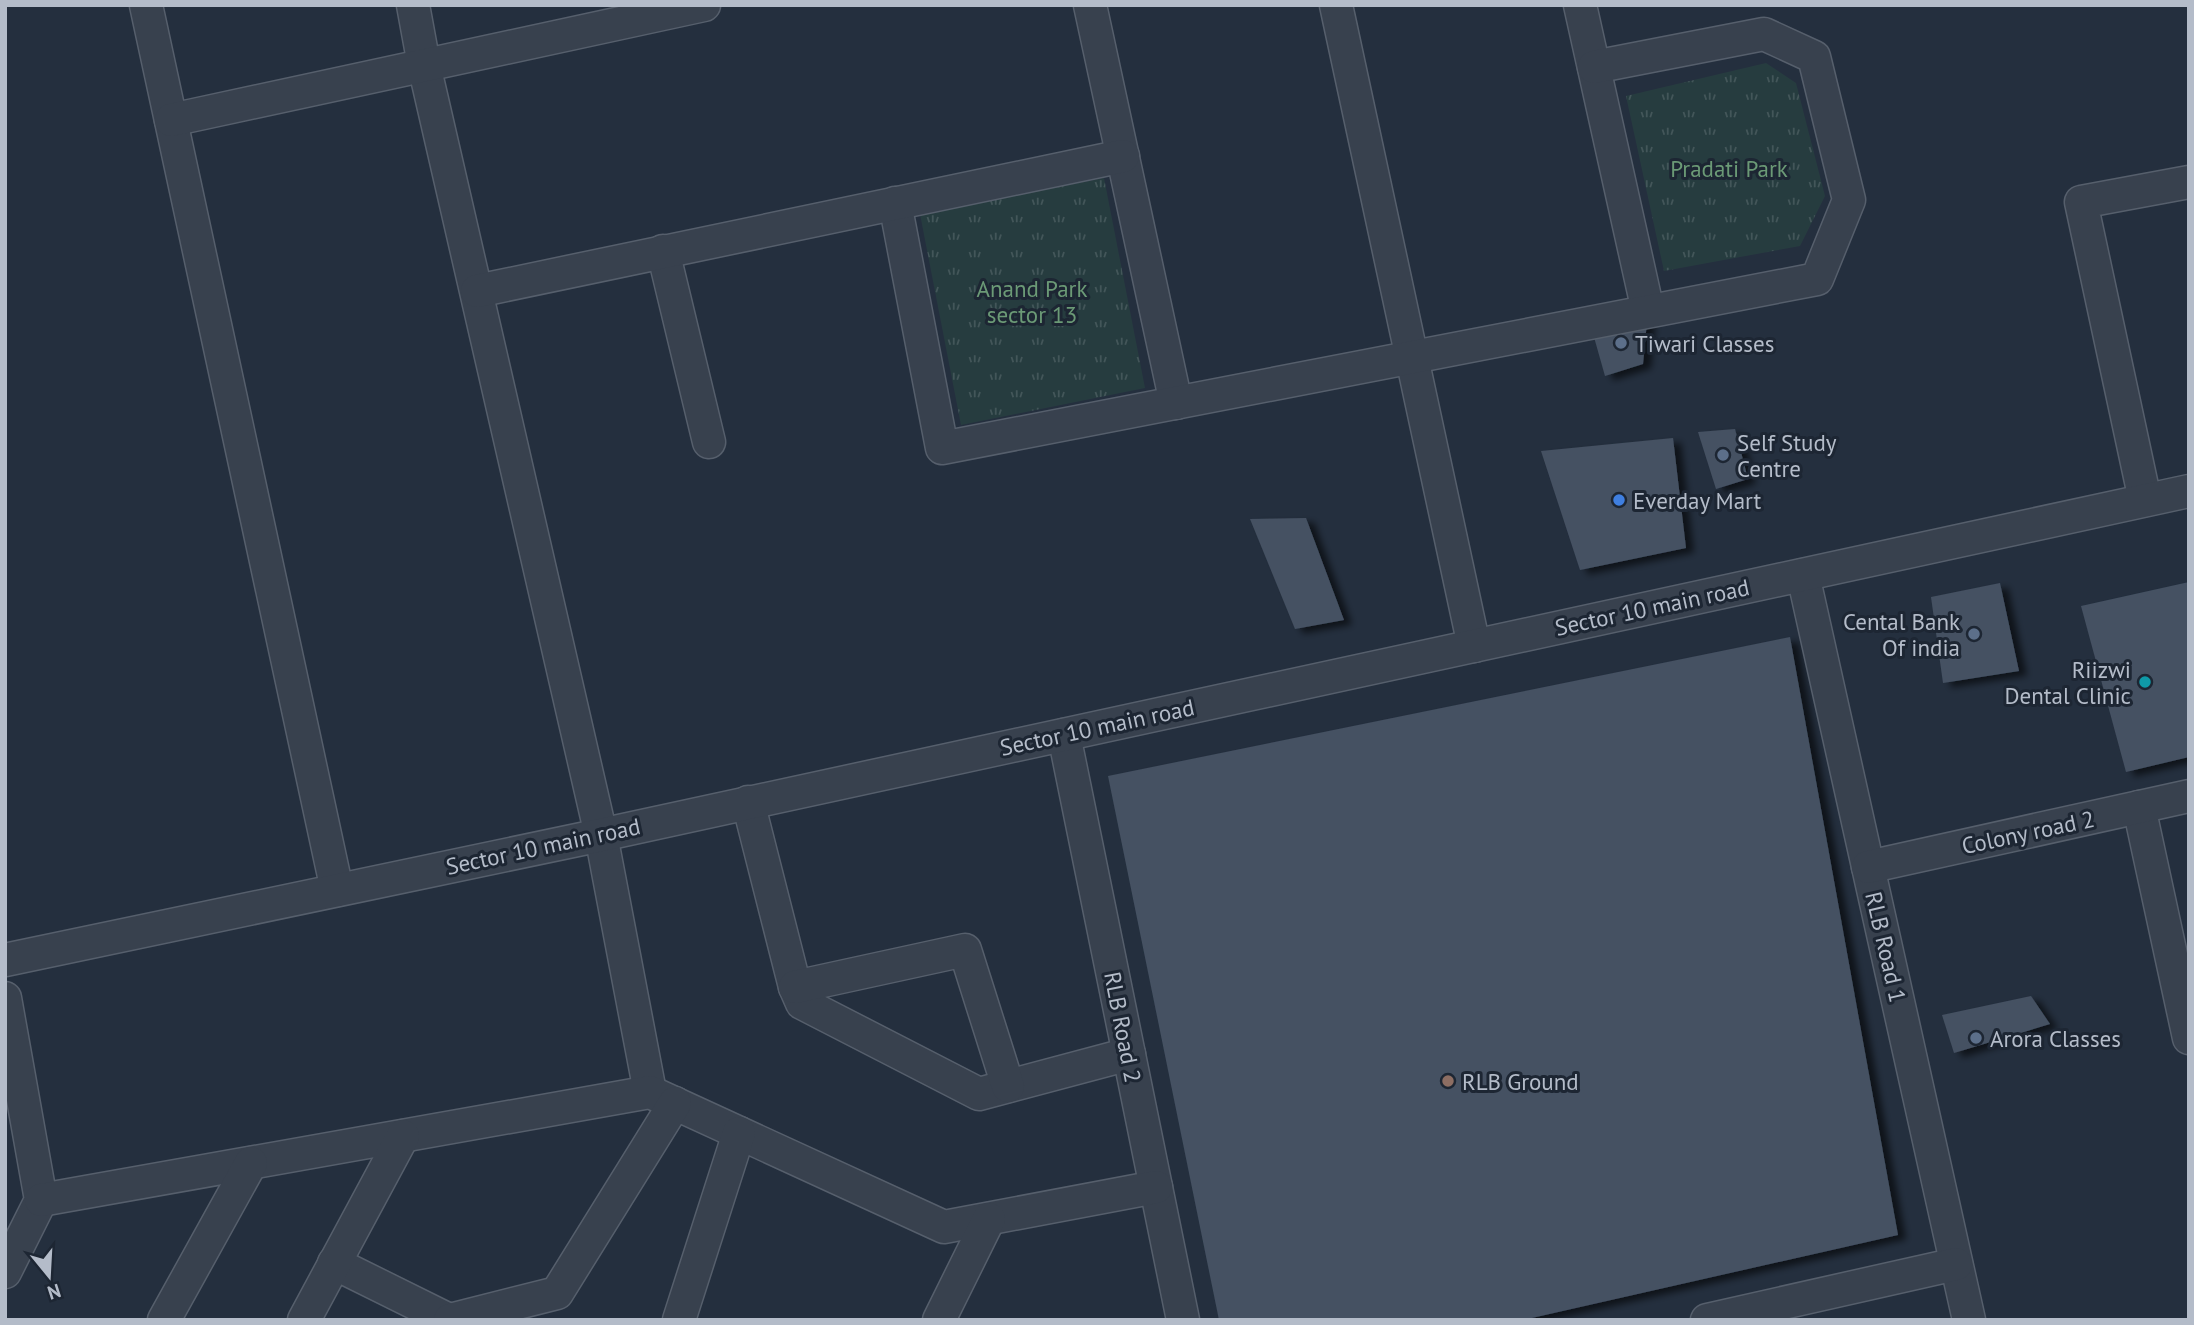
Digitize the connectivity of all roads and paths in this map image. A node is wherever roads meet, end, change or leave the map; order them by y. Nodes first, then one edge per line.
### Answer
1 (146, 5) edge
2 (413, 5) edge
3 (704, 5) edge
4 (1090, 5) edge
5 (1336, 5) edge
6 (1580, 5) edge
7 (652, 11) edge
8 (424, 65) junction
9 (1594, 67) junction
10 (171, 120) junction
11 (1123, 156) junction
12 (2189, 182) edge
13 (895, 203) junction
14 (663, 251) junction
15 (477, 290) junction
16 (1648, 311) junction
17 (1412, 357) junction
18 (1176, 403) junction
19 (709, 442) dead end
20 (2189, 491) edge
21 (2145, 500) junction
22 (1803, 575) junction
23 (1474, 646) junction
24 (1064, 735) junction
25 (2189, 796) edge
26 (748, 802) junction
27 (2140, 807) junction
28 (601, 835) junction
29 (1868, 867) junction
30 (337, 890) junction
31 (5, 960) edge
32 (795, 987) junction
33 (5, 998) edge
34 (2189, 1038) edge
35 (1129, 1055) junction
36 (1008, 1086) junction
37 (662, 1098) junction
38 (739, 1133) junction
39 (403, 1136) junction
40 (251, 1163) junction
41 (1156, 1187) junction
42 (41, 1200) junction
43 (989, 1219) junction
44 (334, 1264) junction
45 (1956, 1264) junction
46 (5, 1272) edge
47 (164, 1320) edge
48 (304, 1320) edge
49 (449, 1320) edge
50 (679, 1320) edge
51 (939, 1320) edge
52 (1183, 1320) edge
53 (1707, 1320) edge
54 (1969, 1320) edge

1 - 10 street
2 - 8 street
3 - 7 street
4 - 11 street
5 - 17 street
6 - 9 street
7 - 8 street
8 - 10 street
8 - 15 street
9 - 16 street
9 - 16 street
10 - 30 street
11 - 13 street
11 - 18 street
12 - 21 street
13 - 14 street
13 - 18 street
14 - 15 street
14 - 19 street
15 - 28 street
16 - 17 street
17 - 18 street
17 - 23 street
20 - 21 street, Sector 10 main road
21 - 22 street, Sector 10 main road
22 - 23 street, Sector 10 main road
22 - 29 street, RLB Road 1
23 - 24 street, Sector 10 main road
24 - 26 street, Sector 10 main road
24 - 35 street, RLB Road 2
25 - 27 street, Colony road 2
26 - 28 street, Sector 10 main road
26 - 32 street
27 - 29 street, Colony road 2
27 - 34 street
28 - 30 street, Sector 10 main road
28 - 37 street
29 - 45 street, RLB Road 1
30 - 31 street, Sector 10 main road
32 - 36 street
32 - 36 street
33 - 42 street
35 - 36 street
35 - 41 street, RLB Road 2
37 - 38 street
37 - 39 street
37 - 49 street
38 - 43 street
38 - 50 street
39 - 40 street
39 - 44 street
40 - 42 street
40 - 47 street
41 - 43 street
41 - 52 street, RLB Road 2
42 - 46 street
43 - 51 street
44 - 48 street
44 - 49 street
45 - 53 street
45 - 54 street, RLB Road 1

